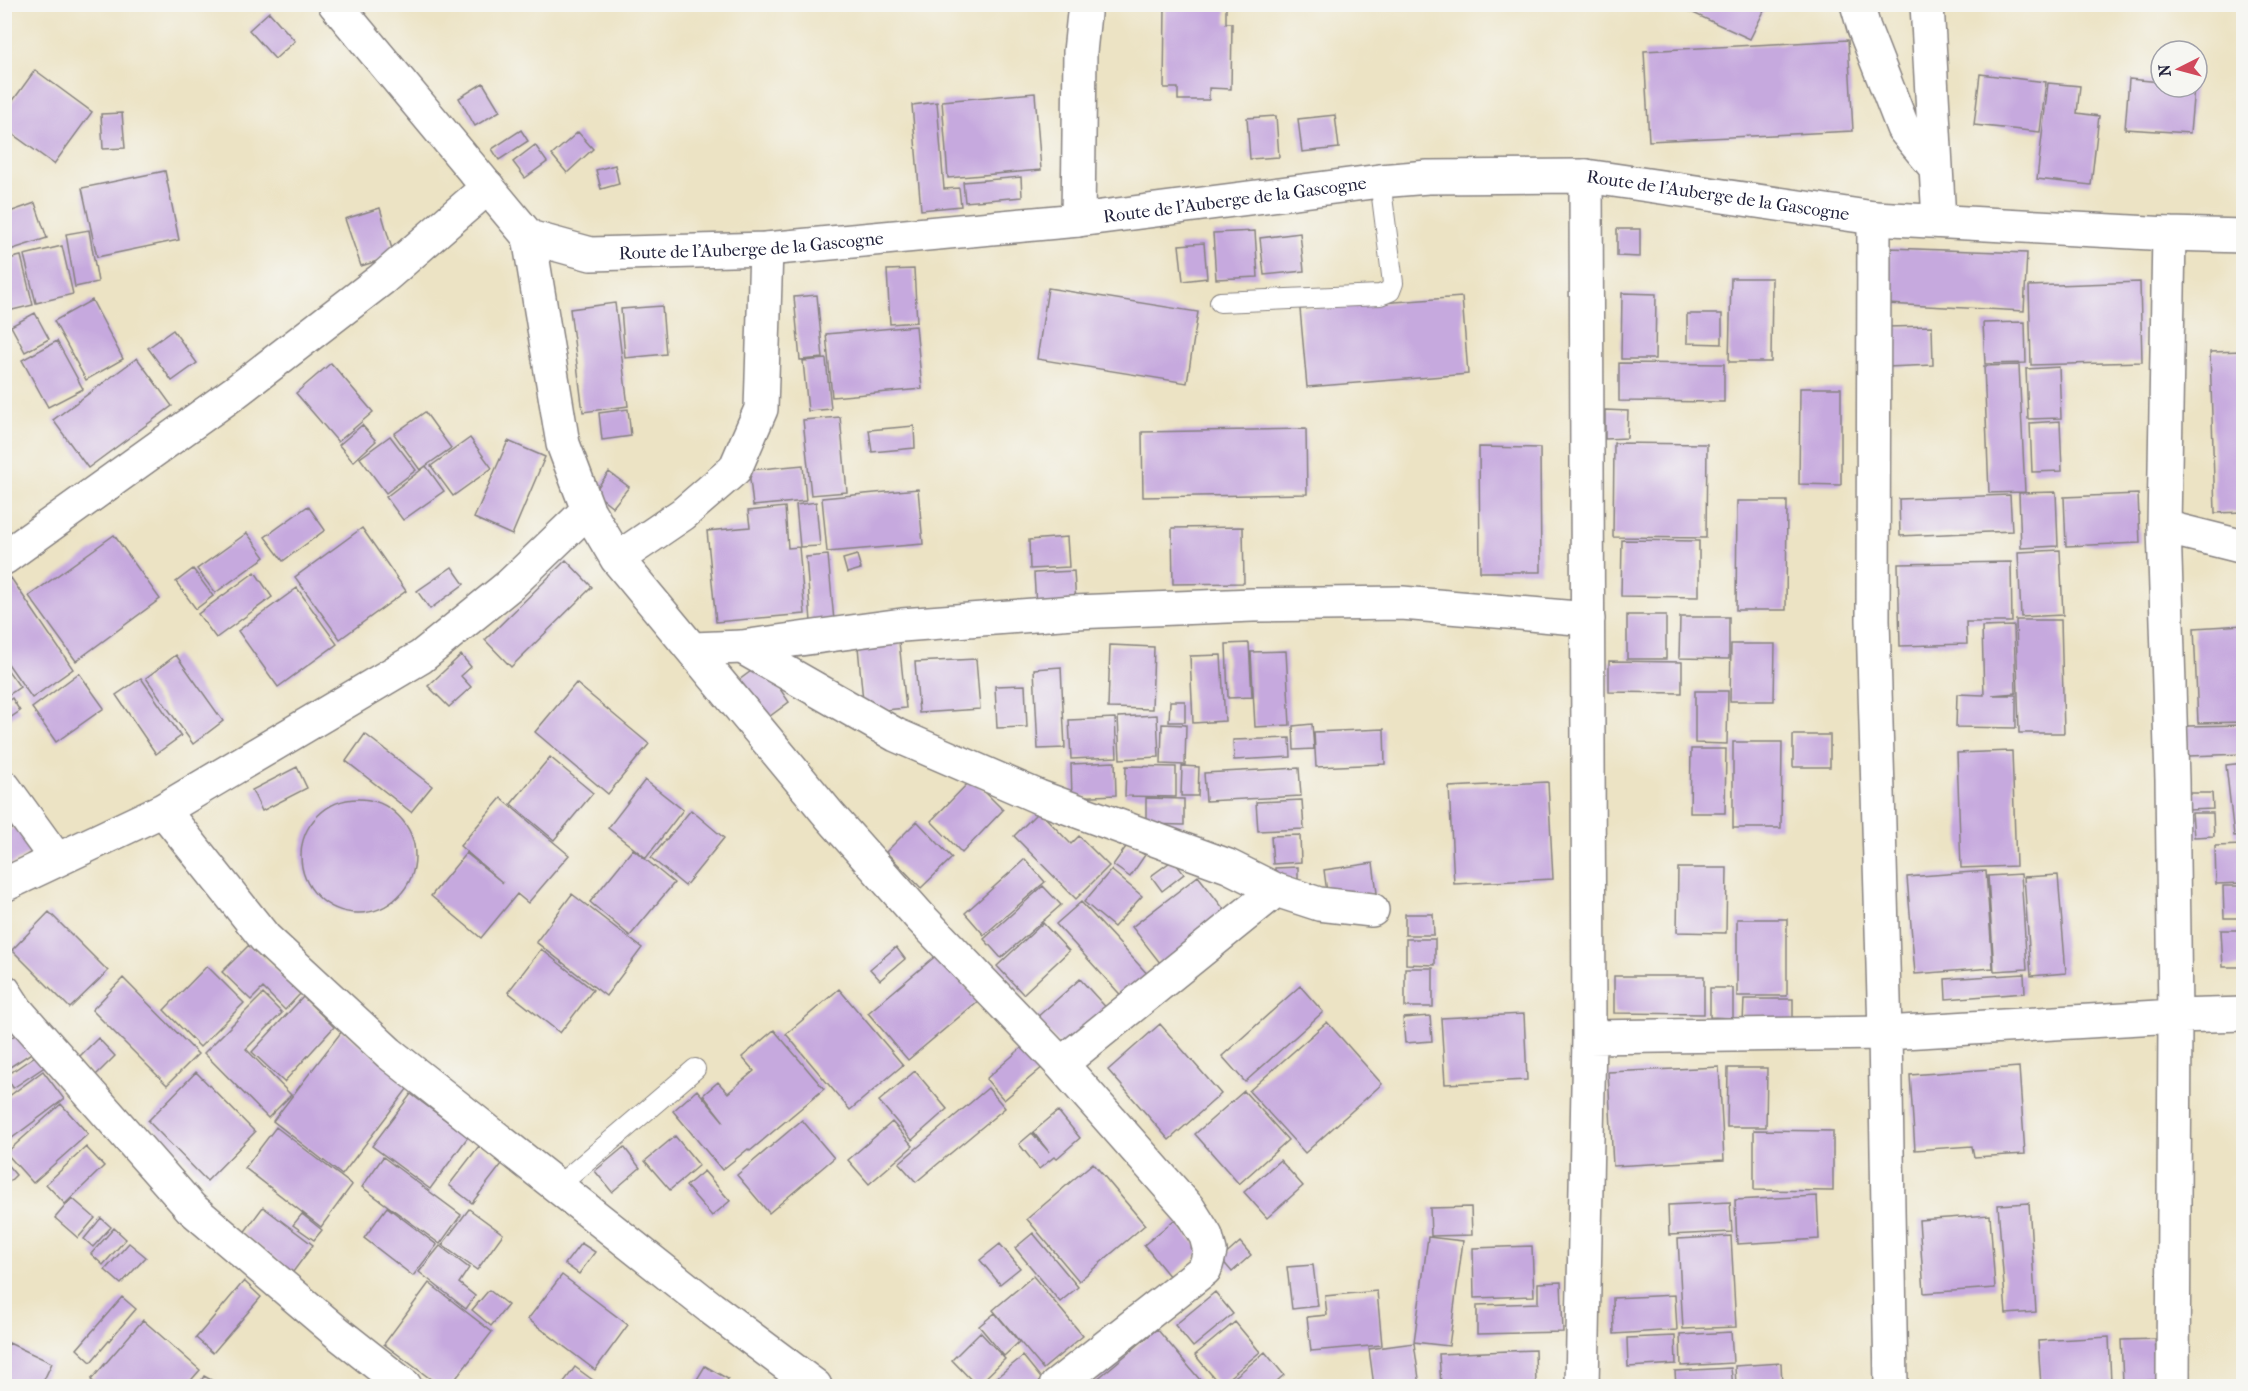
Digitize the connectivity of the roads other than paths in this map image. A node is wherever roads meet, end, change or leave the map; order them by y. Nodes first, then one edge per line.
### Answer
1 (335, 4) edge
2 (1085, 4) edge
3 (1857, 4) edge
4 (1927, 4) edge
5 (1936, 168) junction
6 (1586, 176) junction
7 (1380, 181) junction
8 (488, 188) junction
9 (1874, 218) junction
10 (1078, 220) junction
11 (1939, 221) junction
12 (2169, 234) junction
13 (2244, 236) edge
14 (529, 237) junction
15 (766, 249) junction
16 (1220, 302) dead end
17 (588, 510) junction
18 (2164, 527) junction
19 (2244, 547) edge
20 (4, 558) edge
21 (617, 559) junction
22 (1588, 619) junction
23 (742, 647) junction
24 (693, 649) junction
25 (4, 786) edge
26 (163, 810) junction
27 (57, 860) junction
28 (4, 885) edge
29 (1276, 890) junction
30 (1371, 910) dead end
31 (4, 991) edge
32 (2244, 1014) edge
33 (2175, 1016) junction
34 (1885, 1034) junction
35 (1589, 1037) junction
36 (1061, 1064) junction
37 (695, 1069) dead end
38 (558, 1186) junction
39 (405, 1386) edge
40 (815, 1386) edge
41 (1056, 1386) edge
42 (1582, 1386) edge
43 (1891, 1386) edge
44 (2173, 1386) edge

1 - 8 street
2 - 10 street
3 - 5 street
4 - 5 street
5 - 11 street
6 - 7 street, Route de l'Auberge de la Gascogne
6 - 9 street, Route de l'Auberge de la Gascogne
6 - 22 street
7 - 10 street, Route de l'Auberge de la Gascogne
7 - 16 lane
8 - 14 street
8 - 20 street
9 - 11 street, Route de l'Auberge de la Gascogne
9 - 34 street
10 - 15 street, Route de l'Auberge de la Gascogne
11 - 12 street, Route de l'Auberge de la Gascogne
12 - 13 street, Route de l'Auberge de la Gascogne
12 - 18 street
14 - 15 street, Route de l'Auberge de la Gascogne
14 - 17 street
15 - 21 street
17 - 21 street
17 - 26 street
18 - 19 street
18 - 33 street
21 - 24 street
22 - 23 street
22 - 35 street
23 - 24 street
23 - 29 street
24 - 36 street
25 - 27 street
26 - 27 street
26 - 38 street
27 - 28 street
29 - 30 street
29 - 36 street
31 - 39 street
32 - 33 street
33 - 34 street
33 - 44 street
34 - 35 street
34 - 43 street
35 - 42 street
36 - 41 street
37 - 38 lane
38 - 40 street

